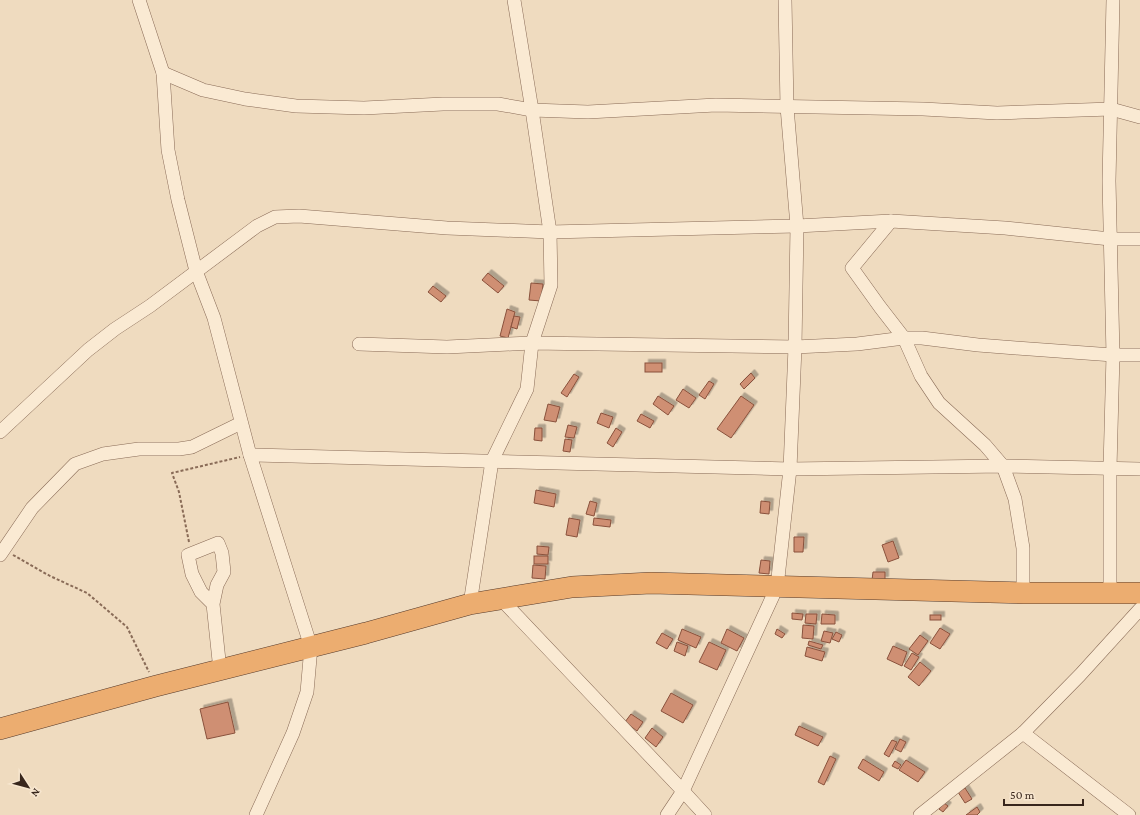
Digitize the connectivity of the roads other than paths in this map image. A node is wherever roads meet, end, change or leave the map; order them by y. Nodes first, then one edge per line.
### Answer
1 (139, 0) edge
2 (514, 0) edge
3 (785, 0) edge
4 (1113, 0) edge
5 (162, 73) junction
6 (787, 107) junction
7 (532, 110) junction
8 (1111, 110) junction
9 (1140, 117) edge
10 (891, 222) junction
11 (797, 226) junction
12 (550, 232) junction
13 (1110, 239) junction
14 (1140, 239) edge
15 (196, 271) junction
16 (904, 338) junction
17 (532, 342) junction
18 (359, 344) dead end
19 (795, 348) junction
20 (1113, 354) junction
21 (1140, 355) edge
22 (241, 423) junction
23 (0, 432) edge
24 (250, 455) junction
25 (492, 461) junction
26 (1003, 466) junction
27 (1110, 468) junction
28 (790, 469) junction
29 (1140, 469) edge
30 (2, 552) edge
31 (777, 587) junction
32 (1140, 592) edge
33 (1023, 593) junction
34 (1110, 593) junction
35 (500, 598) junction
36 (213, 604) junction
37 (470, 604) junction
38 (1140, 609) edge
39 (311, 647) junction
40 (220, 670) junction
41 (0, 729) edge
42 (1023, 734) junction
43 (683, 791) junction
44 (1140, 810) edge
45 (256, 815) edge
46 (667, 815) edge
47 (705, 815) edge
48 (920, 815) edge
49 (1129, 815) edge
50 (1136, 815) edge

1 - 5 street
2 - 7 street
3 - 6 street
4 - 8 street
5 - 7 street
5 - 15 street
6 - 7 street
6 - 8 street
6 - 11 street
7 - 12 street
8 - 9 street
8 - 13 street
10 - 11 street
10 - 13 street
10 - 16 street
11 - 12 street
11 - 19 street
12 - 15 street
12 - 17 street
13 - 14 street
13 - 20 street
15 - 22 street
15 - 23 street
16 - 19 street
16 - 20 street
16 - 26 street
17 - 18 street
17 - 19 street
17 - 25 street
19 - 28 street
20 - 21 street
20 - 27 street
22 - 24 street
22 - 30 street
24 - 25 street
24 - 39 street
25 - 28 street
25 - 37 street
26 - 27 street
26 - 28 street
26 - 33 street
27 - 29 street
27 - 34 street
28 - 31 street
31 - 33 highway
31 - 35 highway
31 - 43 street
32 - 34 highway
33 - 34 highway
35 - 37 highway
35 - 43 street
36 - 36 street
36 - 40 street
37 - 39 highway
38 - 42 street
39 - 40 highway
39 - 45 street
40 - 41 highway
42 - 48 street
42 - 49 street
43 - 46 street
43 - 47 street
44 - 50 street

